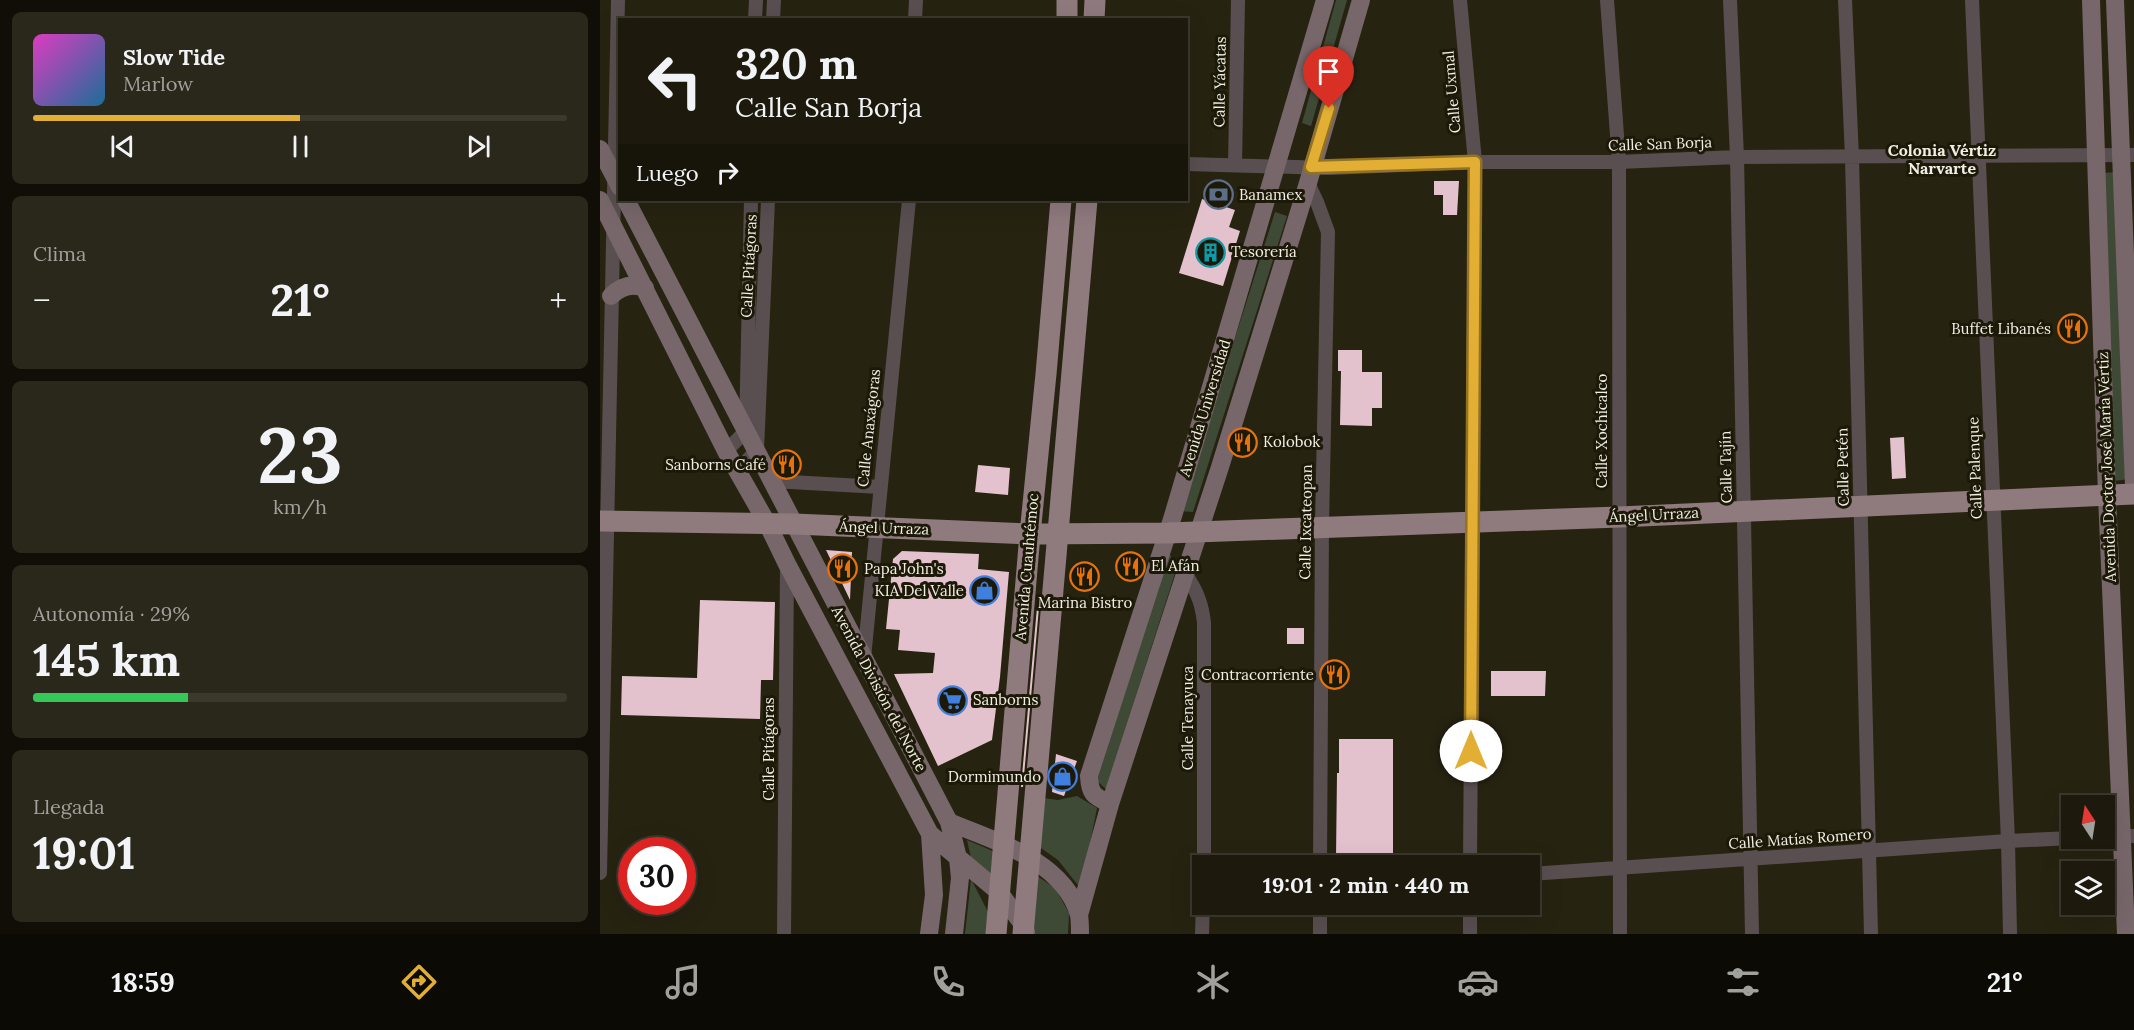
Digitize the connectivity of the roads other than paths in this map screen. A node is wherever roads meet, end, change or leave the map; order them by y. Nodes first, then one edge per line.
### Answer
1 (618, 0) edge
2 (756, 0) edge
3 (774, 0) edge
4 (916, 0) edge
5 (1067, 0) edge
6 (1095, 0) edge
7 (1238, 0) edge
8 (1325, 0) edge
9 (1361, 0) edge
10 (1460, 0) edge
11 (1607, 0) edge
12 (1730, 0) edge
13 (1845, 0) edge
14 (1972, 0) edge
15 (2091, 0) edge
16 (2115, 0) edge
17 (755, 18) edge
18 (774, 18) edge
19 (915, 18) edge
20 (1067, 18) edge
21 (1094, 18) edge
22 (612, 150) edge
23 (1979, 155) junction
24 (2096, 155) junction
25 (2128, 155) edge
26 (1737, 157) junction
27 (1852, 157) junction
28 (1475, 162) junction
29 (1619, 162) junction
30 (1188, 164) edge
31 (1235, 165) junction
32 (1277, 166) junction
33 (1309, 175) junction
34 (617, 182) edge
35 (600, 200) edge
36 (627, 201) edge
37 (751, 201) edge
38 (768, 201) edge
39 (909, 201) edge
40 (1061, 201) edge
41 (1087, 201) edge
42 (613, 225) junction
43 (645, 288) junction
44 (611, 296) junction
45 (2130, 323) edge
46 (746, 431) junction
47 (757, 450) junction
48 (726, 451) junction
49 (737, 471) junction
50 (772, 481) junction
51 (2134, 485) edge
52 (880, 487) junction
53 (2134, 495) edge
54 (2107, 496) junction
55 (1993, 501) junction
56 (1860, 507) junction
57 (1743, 510) junction
58 (1618, 517) junction
59 (603, 521) edge
60 (1472, 521) junction
61 (767, 523) junction
62 (794, 524) junction
63 (1322, 526) junction
64 (876, 528) junction
65 (1200, 532) junction
66 (1168, 533) junction
67 (1030, 534) junction
68 (1058, 534) junction
69 (787, 564) junction
70 (1186, 575) junction
71 (864, 660) junction
72 (602, 690) edge
73 (1110, 804) junction
74 (950, 822) junction
75 (930, 834) junction
76 (2120, 836) edge
77 (2061, 839) edge
78 (2008, 841) junction
79 (1003, 844) junction
80 (600, 849) edge
81 (1869, 850) junction
82 (1204, 855) edge
83 (1320, 855) edge
84 (1470, 855) edge
85 (958, 858) junction
86 (1030, 859) junction
87 (1751, 859) junction
88 (1621, 868) junction
89 (600, 873) edge
90 (1540, 873) edge
91 (999, 892) junction
92 (1079, 915) junction
93 (1203, 915) edge
94 (1320, 915) edge
95 (1470, 915) edge
96 (1025, 931) edge
97 (784, 934) edge
98 (930, 934) edge
99 (954, 934) edge
100 (996, 934) edge
101 (1080, 934) edge
102 (1202, 934) edge
103 (1320, 934) edge
104 (1470, 934) edge
105 (1620, 934) edge
106 (1752, 934) edge
107 (1871, 934) edge
108 (2010, 934) edge
109 (2126, 934) edge

1 - 22 street
2 - 17 street
3 - 18 street
4 - 19 street
5 - 20 main road
6 - 21 main road
7 - 31 street, Calle Yácatas
8 - 32 main road, Avenida Universidad
9 - 33 main road, Avenida Universidad
10 - 28 street, Calle Uxmal
11 - 29 street, Calle Xochicalco
12 - 26 street, Calle Tajín
13 - 27 street, Calle Petén
14 - 23 street, Calle Palenque
15 - 24 main road, Avenida Doctor José María Vértiz
16 - 25 main road, Avenida Doctor José María Vértiz
22 - 34 main road
23 - 24 street, Calle San Borja
23 - 27 street, Calle San Borja
23 - 55 street, Calle Palenque
24 - 25 street, Calle San Borja
24 - 54 main road, Avenida Doctor José María Vértiz
25 - 45 main road, Avenida Doctor José María Vértiz
26 - 27 street, Calle San Borja
26 - 29 street, Calle San Borja
26 - 57 street, Calle Tajín
27 - 56 street, Calle Petén
28 - 29 street, Calle San Borja
28 - 33 street, Calle San Borja
28 - 60 street, Calle Uxmal
29 - 58 street, Calle Xochicalco
30 - 31 street, Calle San Borja
31 - 32 street, Calle San Borja
32 - 33 street, Calle San Borja
32 - 66 main road, Avenida Universidad
33 - 63 street, Calle Ixcateopan
33 - 65 main road, Avenida Universidad
34 - 42 street
35 - 42 main road, Avenida División del Norte
36 - 46 main road, Avenida División del Norte
37 - 46 street, Calle Pitágoras
38 - 47 street, Calle Pitágoras
39 - 52 street, Calle Anaxágoras
40 - 67 main road, Avenida Cuauhtémoc
41 - 68 main road, Avenida Cuauhtémoc
42 - 43 main road, Avenida División del Norte
42 - 44 street
43 - 44 main road
43 - 48 main road, Avenida División del Norte
44 - 59 street
45 - 51 main road, Avenida Doctor José María Vértiz
46 - 47 main road, Avenida División del Norte
46 - 48 street
47 - 49 street
47 - 50 main road, Avenida División del Norte
48 - 49 main road, Avenida División del Norte
49 - 61 main road, Avenida División del Norte
50 - 52 street
50 - 62 main road, Avenida División del Norte
52 - 64 street, Calle Anaxágoras
53 - 54 main road, Ángel Urraza
54 - 55 main road, Ángel Urraza
54 - 76 main road, Avenida Doctor José María Vértiz
55 - 56 main road, Ángel Urraza
55 - 78 street, Calle Palenque
56 - 57 main road, Ángel Urraza
56 - 81 street, Calle Petén
57 - 58 main road, Ángel Urraza
57 - 87 street, Calle Tajín
58 - 60 main road, Ángel Urraza
58 - 88 street, Calle Xochicalco
59 - 61 main road, Ángel Urraza
59 - 72 street
60 - 63 main road, Ángel Urraza
60 - 84 street, Calle Uxmal
61 - 62 main road, Ángel Urraza
61 - 69 main road, Avenida División del Norte
62 - 64 main road, Ángel Urraza
62 - 71 main road, Avenida División del Norte
63 - 65 main road, Ángel Urraza
63 - 83 street, Calle Ixcateopan
64 - 67 main road, Ángel Urraza
64 - 71 street, Calle Anaxágoras
65 - 66 main road, Ángel Urraza
65 - 70 main road, Avenida Universidad
66 - 68 main road, Ángel Urraza
66 - 73 main road, Avenida Universidad
67 - 68 main road, Ángel Urraza
67 - 79 main road, Avenida Cuauhtémoc
68 - 86 main road, Avenida Cuauhtémoc
69 - 75 main road, Avenida División del Norte
69 - 97 street, Calle Pitágoras
70 - 73 main road, Avenida Universidad
70 - 82 street, Calle Tenayuca
71 - 74 main road, Avenida División del Norte
72 - 80 street
73 - 92 main road, Avenida Universidad
74 - 79 main road
74 - 85 main road
75 - 85 main road, Avenida División del Norte
75 - 98 main road
76 - 109 main road, Avenida Doctor José María Vértiz
77 - 78 street, Calle Matías Romero
78 - 81 street, Calle Matías Romero
78 - 108 street, Calle Palenque
79 - 86 main road
79 - 91 main road, Avenida Cuauhtémoc
80 - 89 street
81 - 87 street, Calle Matías Romero
81 - 107 street, Calle Petén
85 - 91 main road, Avenida División del Norte
85 - 99 main road
86 - 92 main road
86 - 96 main road, Avenida Cuauhtémoc
87 - 88 street, Calle Matías Romero
87 - 106 street, Calle Tajín
88 - 90 street, Calle Matías Romero
88 - 105 street, Calle Xochicalco
91 - 96 main road, Avenida División del Norte
91 - 100 main road, Avenida Cuauhtémoc
92 - 101 main road
93 - 102 street
94 - 103 street
95 - 104 street

